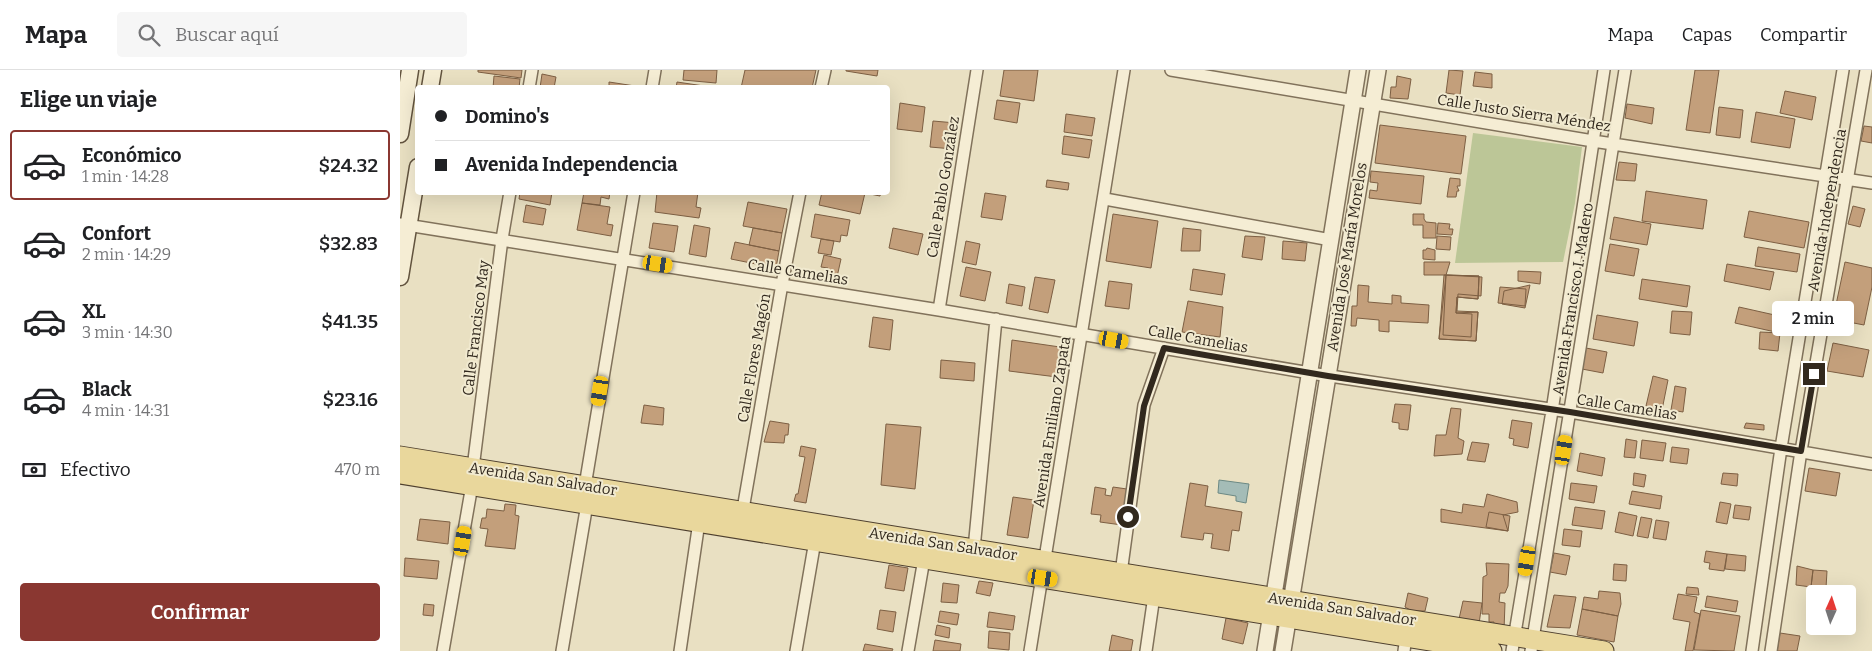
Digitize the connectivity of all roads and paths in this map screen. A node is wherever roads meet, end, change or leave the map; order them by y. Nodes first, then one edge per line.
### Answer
1 (410, 70) edge
2 (433, 70) edge
3 (532, 70) edge
4 (655, 70) edge
5 (825, 70) edge
6 (977, 70) edge
7 (1124, 70) edge
8 (1171, 70) edge
9 (1358, 70) edge
10 (1378, 70) edge
11 (1604, 70) edge
12 (1625, 70) edge
13 (1843, 70) edge
14 (1866, 70) edge
15 (430, 85) edge
16 (530, 85) edge
17 (652, 85) edge
18 (822, 85) edge
19 (1354, 100) junction
20 (1373, 104) junction
21 (400, 134) edge
22 (1594, 141) junction
23 (1612, 143) junction
24 (1826, 175) junction
25 (1847, 179) junction
26 (415, 180) edge
27 (1872, 184) edge
28 (509, 195) edge
29 (633, 195) edge
30 (799, 195) edge
31 (1104, 199) junction
32 (404, 224) edge
33 (502, 239) junction
34 (1331, 240) junction
35 (622, 259) junction
36 (400, 277) edge
37 (782, 284) junction
38 (939, 310) junction
39 (996, 319) junction
40 (1081, 334) junction
41 (1164, 348) junction
42 (1310, 373) junction
43 (1328, 376) junction
44 (1552, 410) junction
45 (1570, 412) junction
46 (1781, 448) junction
47 (1801, 451) junction
48 (400, 456) edge
49 (1872, 464) edge
50 (400, 474) edge
51 (473, 477) junction
52 (586, 495) junction
53 (741, 520) junction
54 (699, 522) junction
55 (816, 532) junction
56 (974, 549) junction
57 (924, 559) junction
58 (1044, 569) junction
59 (1121, 573) junction
60 (1154, 596) junction
61 (1281, 608) junction
62 (1405, 644) edge
63 (1523, 645) edge
64 (444, 651) edge
65 (562, 651) edge
66 (680, 651) edge
67 (796, 651) edge
68 (908, 651) edge
69 (1030, 651) edge
70 (1146, 651) edge
71 (1265, 651) edge
72 (1283, 651) edge
73 (1492, 651) edge
74 (1604, 651) edge
75 (1752, 651) edge
76 (1771, 651) edge

1 - 21 main road
2 - 15 main road
3 - 16 street
4 - 17 street
5 - 18 street
6 - 38 street, Calle Pablo González
7 - 31 street, Avenida Emiliano Zapata
8 - 19 street, Calle Justo Sierra Méndez
9 - 19 street, Avenida José María Morelos
10 - 20 street, Avenida José María Morelos
11 - 22 street, Avenida Francisco I. Madero
12 - 23 street, Avenida Francisco I. Madero
13 - 24 street, Avenida Independencia
14 - 25 street, Avenida Independencia
19 - 20 street, Calle Justo Sierra Méndez
19 - 34 street, Avenida José María Morelos
20 - 22 street, Calle Justo Sierra Méndez
20 - 43 street, Avenida José María Morelos
22 - 23 street, Calle Justo Sierra Méndez
22 - 44 street, Avenida Francisco I. Madero
23 - 24 street, Calle Justo Sierra Méndez
23 - 45 street, Avenida Francisco I. Madero
24 - 25 street, Calle Justo Sierra Méndez
24 - 46 street, Avenida Independencia
25 - 27 street, Calle Justo Sierra Méndez
25 - 47 street, Avenida Independencia
26 - 32 main road
28 - 33 street, Calle Francisco May
29 - 35 street
30 - 37 street, Calle Flores Magón
31 - 34 street
31 - 40 street, Avenida Emiliano Zapata
32 - 33 street, Calle Camelias
32 - 36 main road
33 - 35 street, Calle Camelias
33 - 51 street, Calle Francisco May
34 - 42 street, Avenida José María Morelos
35 - 37 street, Calle Camelias
35 - 52 street
37 - 38 street, Calle Camelias
37 - 53 street, Calle Flores Magón
38 - 39 street, Calle Camelias
39 - 40 street, Calle Camelias
39 - 56 street
40 - 41 street, Calle Camelias
40 - 58 street, Avenida Emiliano Zapata
41 - 42 street, Calle Camelias
41 - 59 street
42 - 43 street, Calle Camelias
42 - 61 street, Avenida José María Morelos
43 - 44 street, Calle Camelias
43 - 61 street, Avenida José María Morelos
44 - 45 street, Calle Camelias
44 - 63 street, Avenida Francisco I. Madero
45 - 46 street, Calle Camelias
45 - 63 street, Avenida Francisco I. Madero
46 - 47 street, Calle Camelias
46 - 75 street, Avenida Independencia
47 - 49 street, Calle Camelias
47 - 76 street, Avenida Independencia
48 - 51 main road, Avenida San Salvador
50 - 51 main road, Avenida San Salvador
51 - 52 main road, Avenida San Salvador
51 - 64 street, Calle Francisco May
52 - 53 main road, Avenida San Salvador
52 - 54 main road, Avenida San Salvador
52 - 65 street
53 - 54 main road, Avenida San Salvador
53 - 55 main road, Avenida San Salvador
54 - 66 street
55 - 56 main road, Avenida San Salvador
55 - 57 main road, Avenida San Salvador
55 - 67 street
56 - 58 main road, Avenida San Salvador
57 - 58 main road, Avenida San Salvador
57 - 68 street
58 - 59 main road, Avenida San Salvador
58 - 60 main road, Avenida San Salvador
58 - 69 street, Avenida Emiliano Zapata
59 - 61 main road, Avenida San Salvador
60 - 61 main road, Avenida San Salvador
60 - 70 street
61 - 62 main road, Avenida San Salvador
61 - 63 main road, Avenida San Salvador
61 - 71 street, Avenida José María Morelos
61 - 72 street, Avenida José María Morelos
62 - 73 main road, Avenida San Salvador
63 - 74 main road, Avenida San Salvador

